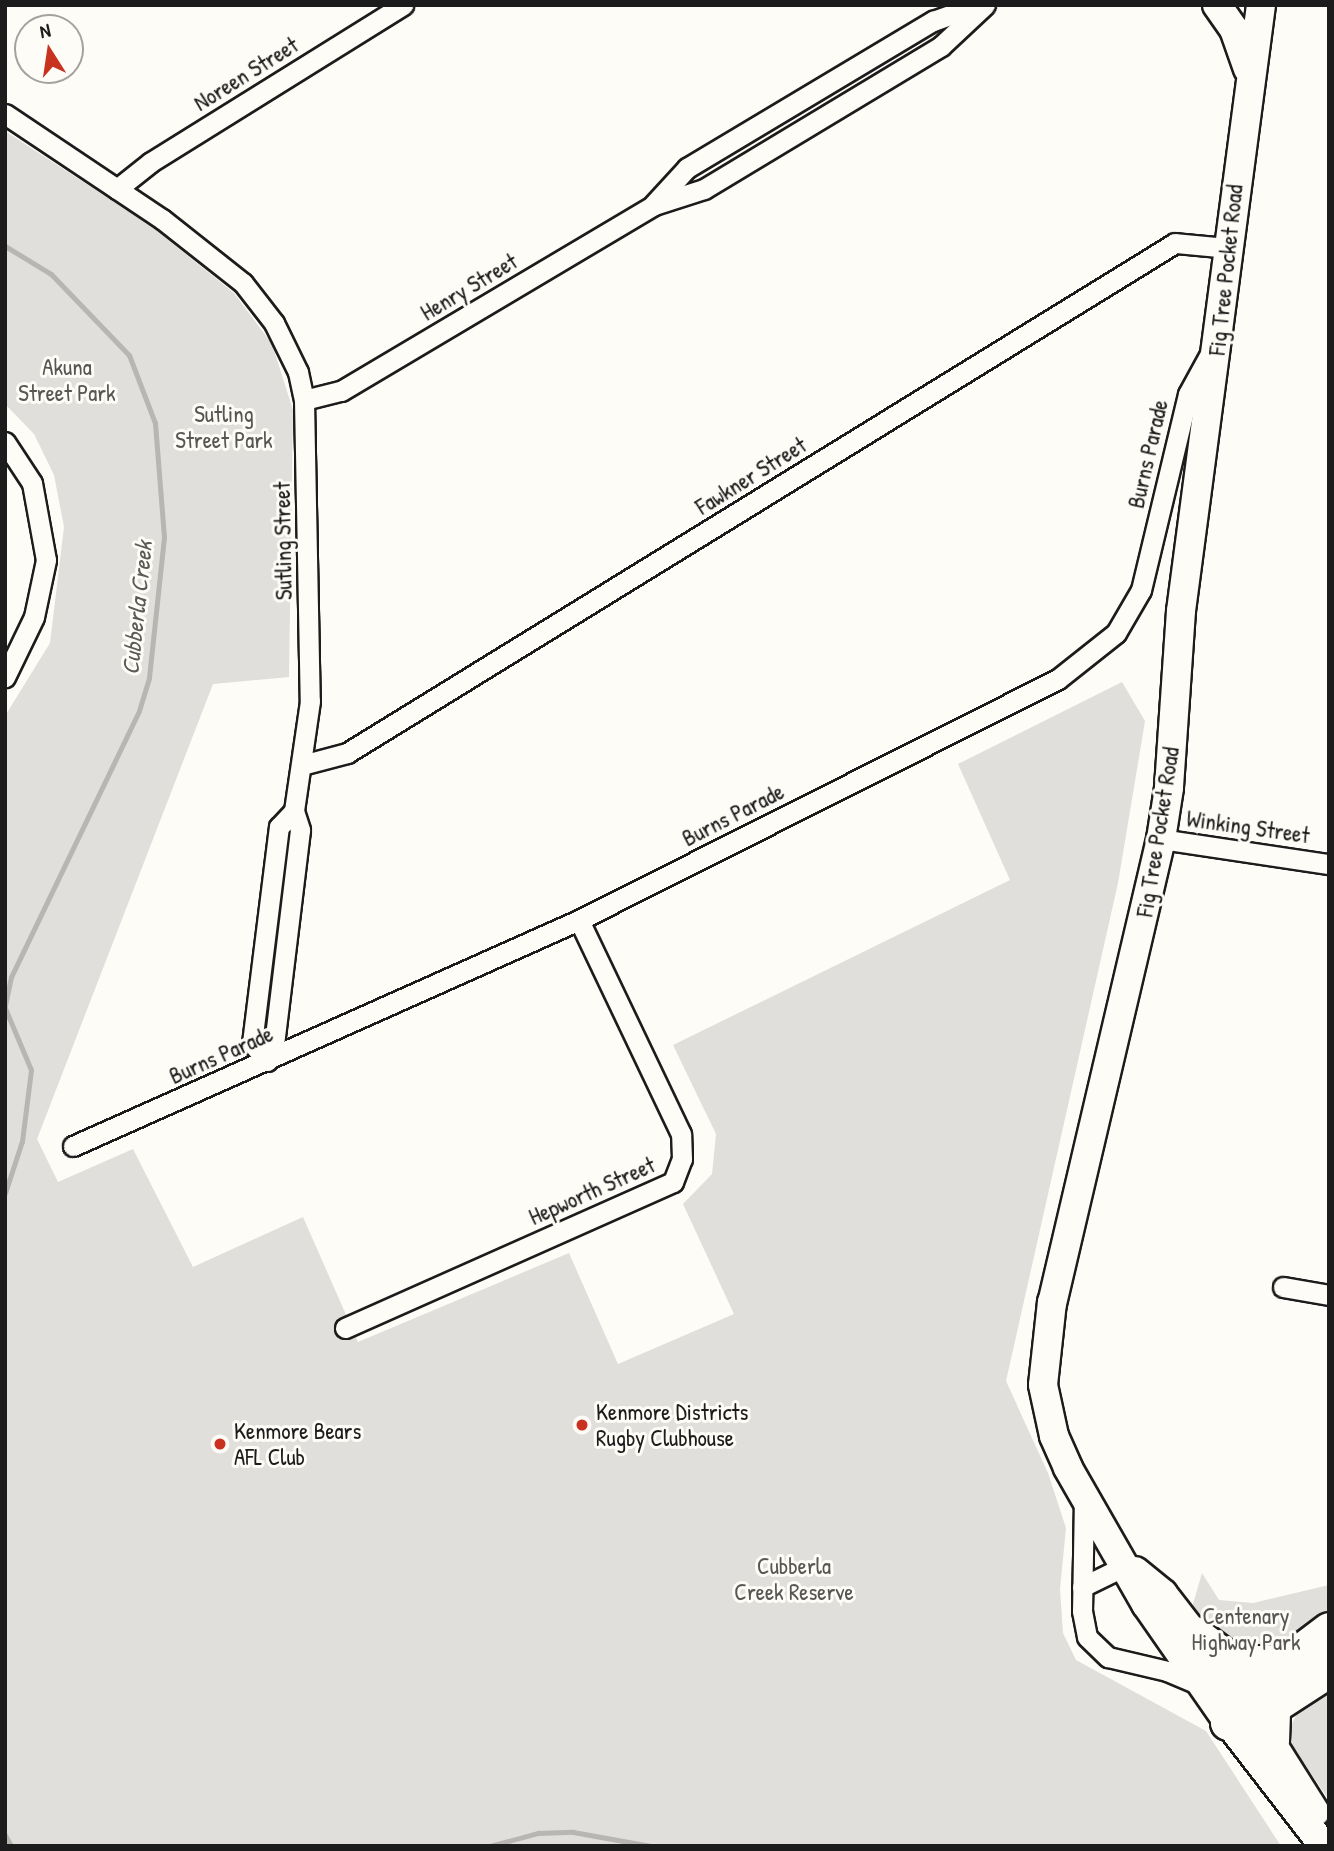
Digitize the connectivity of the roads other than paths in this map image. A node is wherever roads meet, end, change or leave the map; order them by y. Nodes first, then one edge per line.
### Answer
1 (403, 5) edge
2 (978, 5) edge
3 (985, 5) edge
4 (1218, 5) edge
5 (1250, 5) edge
6 (1261, 5) edge
7 (1249, 71) junction
8 (5, 114) edge
9 (117, 189) junction
10 (654, 205) junction
11 (1228, 248) junction
12 (1219, 339) junction
13 (304, 400) junction
14 (5, 442) edge
15 (5, 677) edge
16 (302, 765) junction
17 (1161, 839) junction
18 (1329, 864) edge
19 (579, 920) junction
20 (267, 1061) junction
21 (72, 1146) dead end
22 (1283, 1287) dead end
23 (1329, 1295) edge
24 (345, 1328) dead end
25 (1084, 1494) junction
26 (1127, 1565) junction
27 (1082, 1587) junction
28 (1329, 1630) edge
29 (1194, 1634) junction
30 (1285, 1663) junction
31 (1329, 1669) edge
32 (1206, 1688) junction
33 (1254, 1716) junction
34 (1329, 1839) edge
35 (1324, 1846) edge

1 - 9 street, Noreen Street
2 - 10 street, Henry Street
3 - 10 street, Henry Street
4 - 5 main road
4 - 7 main road, Fig Tree Pocket Road
6 - 7 main road, Fig Tree Pocket Road
7 - 11 main road, Fig Tree Pocket Road
8 - 9 street, Sutling Street
9 - 13 street, Sutling Street
10 - 13 street, Henry Street
11 - 12 main road, Fig Tree Pocket Road
11 - 16 street, Fawkner Street
12 - 17 main road, Fig Tree Pocket Road
12 - 19 street, Burns Parade
13 - 16 street, Sutling Street
14 - 15 street
16 - 20 street, Sutling Street
17 - 18 street, Winking Street
17 - 25 main road, Fig Tree Pocket Road
19 - 20 street, Burns Parade
19 - 24 street, Hepworth Street
20 - 21 street, Burns Parade
22 - 23 street
25 - 26 main road, Fig Tree Pocket Road
25 - 27 street
26 - 27 street
26 - 29 main road, Fig Tree Pocket Road
26 - 32 main road, Fig Tree Pocket Road
27 - 32 street
28 - 30 highway
29 - 30 highway
29 - 33 main road, Fig Tree Pocket Road
30 - 33 highway
31 - 33 highway
32 - 33 main road, Fig Tree Pocket Road
33 - 34 main road, Fig Tree Pocket Road
33 - 35 main road, Fig Tree Pocket Road

